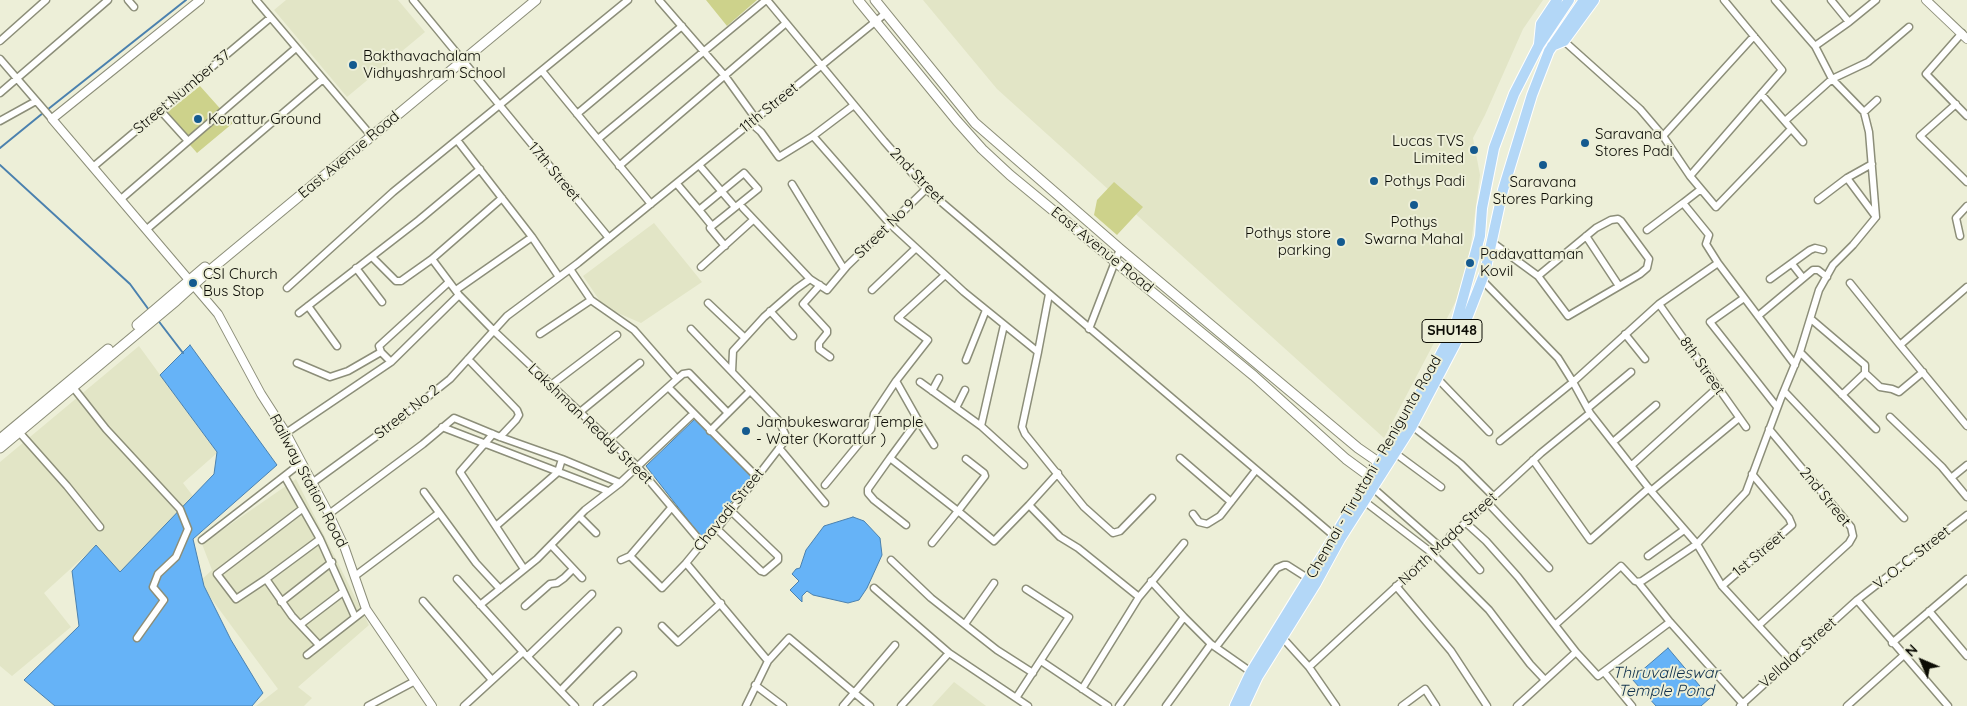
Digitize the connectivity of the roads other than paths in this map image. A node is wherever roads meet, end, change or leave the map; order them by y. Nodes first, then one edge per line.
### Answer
1 (46, 0) edge
2 (108, 0) edge
3 (128, 0) edge
4 (200, 0) edge
5 (256, 0) edge
6 (527, 0) edge
7 (536, 0) edge
8 (628, 0) edge
9 (660, 0) edge
10 (767, 0) edge
11 (858, 0) edge
12 (875, 0) edge
13 (1557, 0) edge
14 (1569, 0) edge
15 (1584, 0) edge
16 (1594, 0) edge
17 (1724, 0) edge
18 (1775, 0) edge
19 (1831, 0) edge
20 (1876, 0) edge
21 (1926, 0) edge
22 (415, 1) edge
23 (134, 7) dead end
24 (886, 13) junction
25 (270, 18) junction
26 (876, 22) junction
27 (1849, 22) junction
28 (786, 23) junction
29 (682, 26) junction
30 (1909, 27) dead end
31 (1754, 36) junction
32 (1964, 36) edge
33 (0, 41) edge
34 (1564, 41) junction
35 (1539, 45) junction
36 (1552, 46) junction
37 (1815, 46) junction
38 (296, 48) junction
39 (704, 52) junction
40 (460, 58) junction
41 (0, 59) edge
42 (822, 65) junction
43 (542, 70) junction
44 (725, 76) junction
45 (16, 78) junction
46 (324, 79) junction
47 (1832, 79) junction
48 (0, 93) edge
49 (1761, 94) junction
50 (35, 100) junction
51 (1877, 100) dead end
52 (1956, 104) junction
53 (499, 105) junction
54 (854, 105) junction
55 (160, 110) junction
56 (1864, 112) junction
57 (578, 114) junction
58 (1967, 116) edge
59 (50, 117) junction
60 (0, 121) edge
61 (753, 121) junction
62 (1785, 122) junction
63 (1791, 129) junction
64 (368, 132) junction
65 (813, 136) junction
66 (1663, 136) junction
67 (598, 139) junction
68 (457, 140) junction
69 (188, 141) junction
70 (1803, 142) dead end
71 (1872, 164) junction
72 (698, 165) junction
73 (619, 166) junction
74 (93, 167) junction
75 (480, 169) junction
76 (1690, 176) junction
77 (1847, 178) junction
78 (1967, 182) edge
79 (677, 184) junction
80 (792, 184) dead end
81 (926, 189) junction
82 (1701, 190) junction
83 (721, 192) junction
84 (120, 198) junction
85 (502, 198) junction
86 (1818, 200) dead end
87 (1684, 203) junction
88 (651, 204) junction
89 (1967, 206) edge
90 (735, 208) junction
91 (743, 208) dead end
92 (699, 210) junction
93 (1876, 217) junction
94 (754, 220) junction
95 (890, 224) junction
96 (710, 228) dead end
97 (147, 230) junction
98 (1647, 230) dead end
99 (1586, 236) junction
100 (1960, 236) dead end
101 (532, 237) junction
102 (609, 238) junction
103 (1492, 243) junction
104 (726, 246) junction
105 (916, 248) junction
106 (1120, 248) junction
107 (1823, 250) dead end
108 (372, 257) junction
109 (432, 259) junction
110 (1116, 261) junction
111 (1718, 264) junction
112 (1792, 264) junction
113 (701, 267) dead end
114 (356, 268) junction
115 (570, 269) junction
116 (844, 269) junction
117 (945, 274) junction
118 (1538, 276) junction
119 (559, 277) junction
120 (1827, 277) junction
121 (1803, 278) junction
122 (810, 279) junction
123 (1770, 279) dead end
124 (1482, 280) junction
125 (192, 282) junction
126 (449, 282) junction
127 (1850, 283) dead end
128 (820, 285) junction
129 (1619, 286) junction
130 (1967, 287) edge
131 (287, 288) dead end
132 (872, 290) dead end
133 (457, 293) junction
134 (1049, 294) junction
135 (1744, 298) junction
136 (591, 300) junction
137 (382, 302) dead end
138 (708, 303) dead end
139 (1659, 304) junction
140 (308, 306) junction
141 (986, 310) junction
142 (770, 312) junction
143 (299, 313) dead end
144 (1758, 316) junction
145 (1811, 319) junction
146 (141, 325) junction
147 (1004, 325) junction
148 (691, 329) dead end
149 (1090, 329) junction
150 (494, 331) junction
151 (540, 334) dead end
152 (1626, 334) junction
153 (617, 335) dead end
154 (793, 336) dead end
155 (745, 338) junction
156 (1900, 345) junction
157 (336, 346) dead end
158 (381, 352) junction
159 (1038, 352) junction
160 (1800, 352) junction
161 (830, 357) dead end
162 (1645, 359) dead end
163 (468, 360) junction
164 (966, 360) dead end
165 (391, 362) junction
166 (640, 362) dead end
167 (297, 363) dead end
168 (1795, 365) junction
169 (732, 372) junction
170 (1631, 372) dead end
171 (1923, 372) junction
172 (1865, 373) junction
173 (939, 378) dead end
174 (1438, 379) junction
175 (677, 380) junction
176 (896, 381) junction
177 (920, 382) dead end
178 (1574, 382) junction
179 (551, 385) junction
180 (72, 386) junction
181 (669, 388) junction
182 (1717, 388) junction
183 (965, 390) dead end
184 (750, 391) junction
185 (932, 391) junction
186 (1784, 392) junction
187 (1842, 395) junction
188 (1656, 405) dead end
189 (1777, 407) junction
190 (956, 408) junction
191 (1589, 411) junction
192 (580, 412) junction
193 (728, 413) junction
194 (693, 414) junction
195 (1890, 417) dead end
196 (1738, 418) junction
197 (918, 420) junction
198 (981, 426) junction
199 (1412, 426) junction
200 (1967, 426) edge
201 (442, 427) junction
202 (1746, 427) dead end
203 (1769, 429) junction
204 (1876, 429) dead end
205 (710, 431) junction
206 (19, 432) junction
207 (1489, 432) dead end
208 (286, 433) junction
209 (493, 434) junction
210 (500, 437) junction
211 (0, 439) edge
212 (609, 440) junction
213 (1500, 441) dead end
214 (1613, 442) junction
215 (485, 444) junction
216 (934, 445) dead end
217 (0, 448) edge
218 (779, 448) junction
219 (1395, 453) junction
220 (562, 458) junction
221 (890, 458) junction
222 (1180, 458) dead end
223 (966, 459) dead end
224 (1533, 460) junction
225 (301, 463) junction
226 (1024, 464) dead end
227 (1382, 465) junction
228 (1967, 465) edge
229 (638, 466) junction
230 (1632, 466) junction
231 (1256, 470) junction
232 (558, 472) junction
233 (1058, 473) junction
234 (1752, 474) junction
235 (285, 477) junction
236 (756, 477) junction
237 (1951, 478) junction
238 (1373, 482) junction
239 (312, 483) junction
240 (620, 483) junction
241 (825, 485) dead end
242 (1441, 488) dead end
243 (1650, 490) junction
244 (608, 491) junction
245 (424, 492) dead end
246 (1494, 497) junction
247 (1967, 497) edge
248 (1152, 498) dead end
249 (1364, 501) junction
250 (1231, 502) junction
251 (1487, 502) junction
252 (826, 503) dead end
253 (1029, 505) junction
254 (671, 508) junction
255 (302, 509) junction
256 (731, 511) junction
257 (958, 511) junction
258 (439, 513) junction
259 (329, 514) junction
260 (1193, 514) dead end
261 (1967, 515) edge
262 (579, 516) junction
263 (1904, 518) dead end
264 (1465, 522) junction
265 (906, 525) dead end
266 (496, 526) junction
267 (100, 527) dead end
268 (717, 529) junction
269 (1684, 530) junction
270 (596, 533) dead end
271 (1333, 535) junction
272 (1450, 536) junction
273 (320, 539) junction
274 (202, 540) dead end
275 (702, 543) junction
276 (932, 543) dead end
277 (1184, 543) dead end
278 (1697, 544) junction
279 (551, 545) junction
280 (1439, 546) junction
281 (1432, 553) junction
282 (630, 556) junction
283 (1648, 556) dead end
284 (621, 560) dead end
285 (891, 560) dead end
286 (332, 562) junction
287 (686, 563) junction
288 (1549, 568) dead end
289 (524, 569) junction
290 (574, 569) junction
291 (1480, 570) dead end
292 (355, 576) junction
293 (582, 578) dead end
294 (266, 579) junction
295 (1309, 579) junction
296 (1967, 579) edge
297 (457, 580) dead end
298 (1151, 581) junction
299 (994, 582) dead end
300 (1638, 582) junction
301 (1396, 586) junction
302 (1722, 586) junction
303 (874, 588) dead end
304 (500, 589) junction
305 (1026, 589) dead end
306 (343, 592) junction
307 (592, 594) dead end
308 (1139, 597) junction
309 (1857, 600) junction
310 (423, 601) dead end
311 (281, 602) junction
312 (721, 603) junction
313 (480, 605) junction
314 (525, 606) dead end
315 (366, 609) junction
316 (1929, 610) junction
317 (355, 617) junction
318 (1184, 617) junction
319 (1670, 622) junction
320 (301, 624) junction
321 (965, 624) junction
322 (1555, 625) junction
323 (1759, 625) junction
324 (662, 626) dead end
325 (618, 631) dead end
326 (1278, 634) junction
327 (137, 638) dead end
328 (1892, 643) junction
329 (319, 645) junction
330 (895, 645) dead end
331 (1213, 646) junction
332 (1964, 647) edge
333 (1576, 652) junction
334 (949, 653) junction
335 (525, 654) junction
336 (307, 655) dead end
337 (1904, 656) junction
338 (1967, 656) edge
339 (1790, 660) junction
340 (768, 661) junction
341 (1041, 661) junction
342 (1309, 667) junction
343 (1034, 672) junction
344 (1251, 672) junction
345 (1604, 672) junction
346 (633, 675) dead end
347 (492, 680) junction
348 (1545, 680) junction
349 (415, 681) junction
350 (755, 685) junction
351 (1082, 689) junction
352 (561, 690) junction
353 (855, 692) junction
354 (1016, 698) junction
355 (1742, 705) edge
356 (368, 706) edge
357 (432, 706) edge
358 (464, 706) edge
359 (575, 706) edge
360 (597, 706) edge
361 (746, 706) edge
362 (783, 706) edge
363 (843, 706) edge
364 (870, 706) edge
365 (901, 706) edge
366 (1028, 706) edge
367 (1108, 706) edge
368 (1119, 706) edge
369 (1166, 706) edge
370 (1235, 706) edge
371 (1244, 706) edge
372 (1336, 706) edge
373 (1402, 706) edge
374 (1436, 706) edge
375 (1487, 706) edge
376 (1516, 706) edge
377 (1632, 706) edge
378 (1847, 706) edge
379 (1948, 706) edge

1 - 33 street
2 - 45 street
3 - 23 street
4 - 59 street
5 - 25 street
6 - 40 main road, East Avenue Road
7 - 40 main road, East Avenue Road
8 - 43 street
9 - 29 street
10 - 28 street, 2nd Street
10 - 39 street
11 - 26 main road, East Avenue Road
12 - 24 main road, East Avenue Road
13 - 35 main road
14 - 35 main road, SHU148
15 - 36 main road, SHU148
16 - 34 main road
17 - 31 street
18 - 37 street
19 - 27 street
20 - 27 street
21 - 32 street
22 - 40 street, 17th Street
24 - 26 street, 11th Street
24 - 106 main road, East Avenue Road
25 - 38 street
25 - 55 street, Street Number 37
26 - 42 street, 11th Street
26 - 110 main road, East Avenue Road
27 - 37 street
28 - 42 street, 2nd Street
28 - 44 street
29 - 39 street
29 - 57 street
30 - 47 street
31 - 49 street
31 - 66 street
32 - 52 street
34 - 36 main road
34 - 66 street
35 - 227 main road, Chennai - Tiruttani - Renigunta Road / SHU148
36 - 103 main road, Chennai - Tiruttani - Renigunta Road / SHU148
37 - 47 street
38 - 46 street
38 - 69 street
39 - 44 street
39 - 67 street
40 - 53 street, 17th Street
40 - 64 main road, East Avenue Road
40 - 125 main road, East Avenue Road
41 - 45 street
42 - 54 street, 2nd Street
42 - 61 street, 11th Street
43 - 53 street
43 - 57 street
44 - 61 street
44 - 73 street
45 - 48 street
45 - 50 street
46 - 64 street
46 - 97 street
47 - 56 street
47 - 62 street
49 - 62 street
49 - 76 street
50 - 59 street
50 - 60 street
51 - 56 street
52 - 58 street
52 - 78 street
53 - 68 street
53 - 102 street, 17th Street
54 - 65 street
54 - 81 street, 2nd Street
55 - 69 street
55 - 74 street, Street Number 37
56 - 71 street
57 - 67 street
59 - 74 street, Railway Station Road
61 - 65 street
61 - 72 street, 11th Street
62 - 63 street
63 - 70 street
63 - 82 street
64 - 125 main road, East Avenue Road
65 - 95 street
66 - 76 street
67 - 73 street
68 - 75 street
68 - 131 street
69 - 84 street
71 - 77 street
71 - 93 street
72 - 79 street, 11th Street
72 - 83 street
73 - 88 street
74 - 84 street, Railway Station Road
75 - 85 street
75 - 108 street
76 - 82 street
77 - 86 street
77 - 93 street
79 - 88 street, 11th Street
79 - 92 street
80 - 116 street
81 - 95 street, Street No 9
81 - 134 street, 2nd Street
82 - 87 street
83 - 90 street
83 - 90 street
83 - 92 street
84 - 97 street, Railway Station Road
85 - 101 street
85 - 109 street
87 - 98 street
87 - 111 street
88 - 102 street, 11th Street
89 - 100 street
90 - 92 street
91 - 94 street
93 - 120 street
94 - 104 street
94 - 122 street
95 - 105 street
95 - 116 street, Street No 9
96 - 104 street
97 - 125 street, Railway Station Road
99 - 118 street
99 - 129 street
99 - 129 street
101 - 119 street
101 - 133 street
102 - 115 street, 11th Street
103 - 118 street
103 - 124 main road, Chennai - Tiruttani - Renigunta Road / SHU148
104 - 113 street
105 - 117 street
105 - 132 street
106 - 110 street
106 - 227 main road, East Avenue Road
107 - 112 street
108 - 109 street
108 - 114 street
109 - 126 street, Lakshman Reddy Street
110 - 149 street
110 - 238 main road, East Avenue Road
111 - 135 street
111 - 139 street
112 - 121 street
112 - 123 street
114 - 137 street
114 - 140 street
115 - 119 street, Street No 2
115 - 136 street
116 - 128 street, Street No 9
117 - 141 street
117 - 176 street
118 - 129 street
119 - 150 street, Street No 2
120 - 121 street
120 - 145 street
121 - 144 street
122 - 128 street
122 - 142 street
124 - 174 main road, Chennai - Tiruttani - Renigunta Road / SHU148
124 - 178 street
125 - 146 main road, East Avenue Road
125 - 208 street, Railway Station Road
126 - 133 street, Lakshman Reddy Street
126 - 158 street
127 - 156 street
128 - 161 street
130 - 156 street
133 - 150 street, Lakshman Reddy Street
133 - 165 street
134 - 149 street, 2nd Street
134 - 159 street
135 - 144 street
135 - 189 street
136 - 151 street
136 - 175 street
138 - 155 street
139 - 152 street
139 - 182 street, 8th Street
140 - 143 street
140 - 157 street
141 - 147 street
141 - 164 street
142 - 154 street
142 - 155 street
144 - 168 street
145 - 160 street
145 - 172 street
146 - 180 main road
146 - 211 main road
147 - 159 street
147 - 198 street
148 - 169 street
149 - 231 street, 2nd Street
150 - 163 street, Street No 2
150 - 179 street, Lakshman Reddy Street
152 - 162 street
152 - 178 street
153 - 179 street
155 - 169 street
156 - 171 street
158 - 165 street
158 - 167 street
159 - 233 street
160 - 168 street
160 - 187 street
163 - 210 street
163 - 239 street, Street No 2
165 - 208 street
166 - 192 street
168 - 186 street
169 - 184 street
170 - 191 street, North Mada Street
171 - 172 street
171 - 200 street
172 - 187 street
173 - 185 street
174 - 199 main road, Chennai - Tiruttani - Renigunta Road / SHU148
174 - 207 street
175 - 181 street
175 - 193 street
176 - 197 street
176 - 241 street
177 - 185 street
178 - 191 street
178 - 213 street
179 - 192 street, Lakshman Reddy Street
180 - 206 main road
180 - 327 street
181 - 194 street
181 - 212 street
182 - 196 street, 8th Street
182 - 230 street
183 - 190 street
184 - 193 street
184 - 218 street
185 - 190 street
186 - 189 street
186 - 263 street
187 - 204 street
188 - 214 street
189 - 203 street
190 - 198 street
191 - 214 street
191 - 224 street, North Mada Street
192 - 212 street, Lakshman Reddy Street
193 - 205 street
194 - 205 street
194 - 229 street
195 - 237 street
196 - 202 street, 8th Street
196 - 243 street
197 - 216 street
197 - 221 street
198 - 226 street
199 - 219 main road, Chennai - Tiruttani - Renigunta Road / SHU148
199 - 246 street
201 - 209 street
201 - 215 street
201 - 259 street
203 - 234 street
203 - 323 street, 2nd Street
205 - 236 street
206 - 217 main road
206 - 267 street
208 - 225 street, Railway Station Road
209 - 210 street
209 - 215 street
210 - 220 street
212 - 229 street, Lakshman Reddy Street
214 - 230 street
215 - 232 street
215 - 266 street
218 - 236 street, Chavadi Street
218 - 252 street
219 - 227 main road, Chennai - Tiruttani - Renigunta Road / SHU148
219 - 242 street
220 - 232 street
220 - 240 street
221 - 257 street
221 - 265 street
222 - 250 street
223 - 257 street
224 - 243 street
224 - 246 street, North Mada Street
225 - 235 street
225 - 239 street, Railway Station Road
227 - 238 main road, Chennai - Tiruttani - Renigunta Road / SHU148
228 - 237 street
229 - 240 street
229 - 254 street, Lakshman Reddy Street
230 - 243 street
231 - 250 street
231 - 271 street, 2nd Street
232 - 244 street
232 - 266 street
233 - 248 street
233 - 253 street
234 - 278 street
234 - 302 street, 1st Street
235 - 255 street
235 - 274 street
236 - 256 street, Chavadi Street
237 - 247 street
238 - 249 main road, Chennai - Tiruttani - Renigunta Road / SHU148
238 - 271 main road, Chennai - Tiruttani - Renigunta Road / SHU148
238 - 280 street
239 - 259 street, Railway Station Road
240 - 244 street
243 - 269 street
244 - 262 street
245 - 258 street
246 - 251 street, North Mada Street
249 - 281 street
249 - 326 main road, Chennai - Tiruttani - Renigunta Road / SHU148
250 - 260 street
251 - 264 street, North Mada Street
251 - 288 street
253 - 257 street
253 - 308 street
254 - 275 street, Lakshman Reddy Street
254 - 282 street
255 - 273 street
255 - 294 street
256 - 268 street, Chavadi Street
256 - 268 street
257 - 276 street
258 - 292 street
258 - 304 street
259 - 292 street, Railway Station Road
261 - 309 street, V. O. C. Street
262 - 270 street
262 - 279 street
264 - 272 street, North Mada Street
264 - 322 street
266 - 289 street
268 - 275 street, Chavadi Street
269 - 278 street
269 - 283 street
271 - 295 main road, Chennai - Tiruttani - Renigunta Road / SHU148
272 - 280 street, North Mada Street
272 - 291 street
273 - 286 street
273 - 294 street
275 - 287 street, Chavadi Street
277 - 298 street
278 - 300 street
278 - 302 street
279 - 289 street
279 - 290 street
280 - 281 street, North Mada Street
281 - 301 street, North Mada Street
281 - 348 street
282 - 284 street
282 - 287 street
285 - 321 street
286 - 306 street
286 - 311 street
287 - 312 street, Chavadi Street
289 - 304 street
290 - 293 street
290 - 314 street
292 - 315 street, Railway Station Road
294 - 311 street
295 - 326 main road, Chennai - Tiruttani - Renigunta Road / SHU148
295 - 331 street
296 - 316 street
297 - 313 street
298 - 308 street
298 - 318 street
299 - 321 street
300 - 319 street
300 - 322 street
301 - 342 street, North Mada Street
301 - 375 street
302 - 323 street
303 - 334 street
304 - 313 street
305 - 341 street
306 - 317 street
306 - 320 street
307 - 335 street
308 - 351 street
309 - 328 street
309 - 339 street, Vellalar Street
310 - 347 street
311 - 320 street
312 - 324 street
312 - 340 street, Chavadi Street
313 - 335 street
315 - 317 street
315 - 349 street, Railway Station Road
316 - 328 street
316 - 332 street
317 - 329 street
318 - 331 street
318 - 368 street
319 - 345 street
319 - 355 street
320 - 329 street
321 - 343 street
322 - 333 street
323 - 339 street
325 - 352 street
326 - 342 street
326 - 344 main road, Chennai - Tiruttani - Renigunta Road / SHU148
326 - 371 main road, Chennai - Tiruttani - Renigunta Road / SHU148
328 - 337 street
329 - 336 street
330 - 353 street
331 - 344 street
331 - 369 street
332 - 338 street
333 - 345 street
333 - 348 street
334 - 354 street
334 - 365 street
335 - 347 street
335 - 352 street
337 - 378 street
337 - 379 street
339 - 355 street, Vellalar Street
340 - 350 street
340 - 353 street
341 - 343 street
341 - 351 street
342 - 372 street
343 - 354 street
344 - 370 main road, Chennai - Tiruttani - Renigunta Road / SHU148
345 - 377 street
346 - 360 street
347 - 358 street
348 - 376 street
349 - 356 street
349 - 357 street, Railway Station Road
350 - 361 street
350 - 362 street
351 - 367 street
352 - 359 street
353 - 363 street
353 - 364 street
354 - 366 street
373 - 374 street

